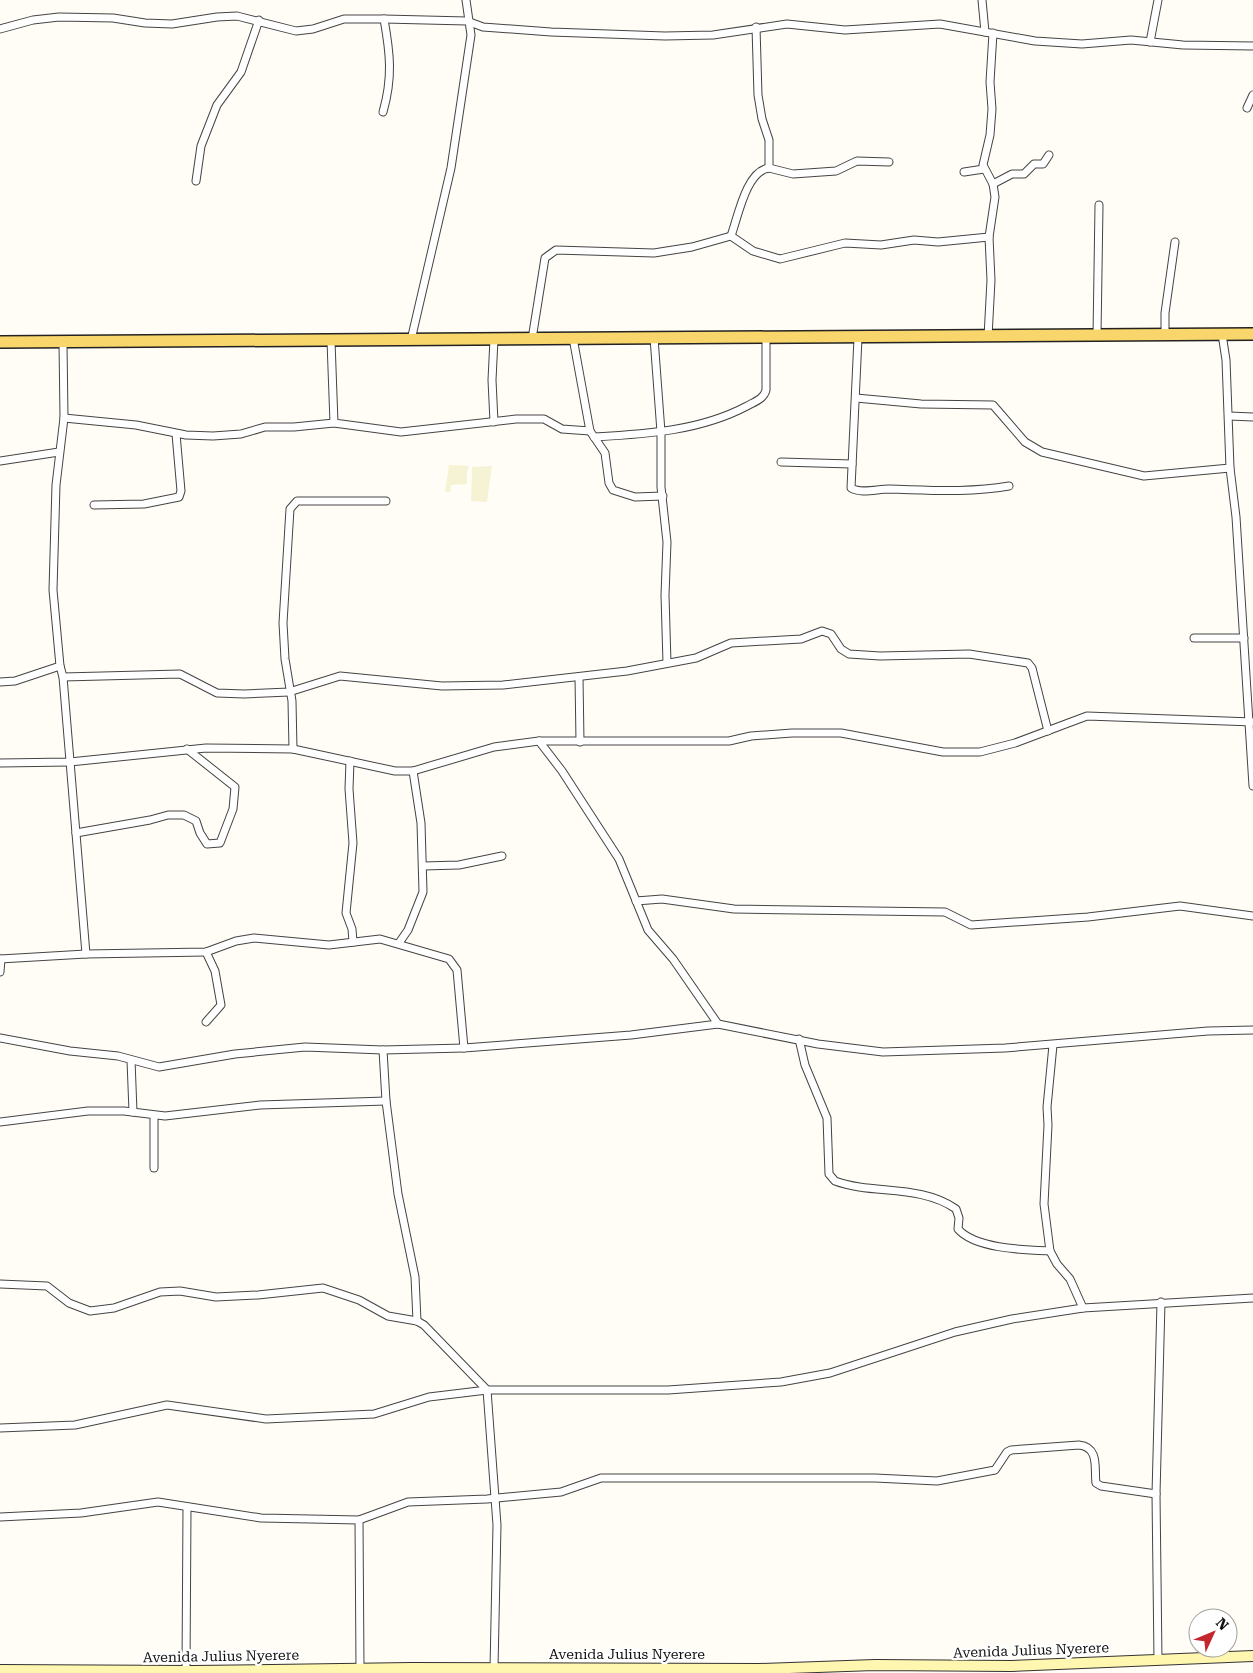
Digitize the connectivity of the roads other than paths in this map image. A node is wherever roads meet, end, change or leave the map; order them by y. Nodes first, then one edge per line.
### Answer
1 (466, 0) edge
2 (982, 0) edge
3 (1158, 0) edge
4 (384, 19) junction
5 (259, 20) junction
6 (467, 21) junction
7 (756, 27) junction
8 (0, 29) edge
9 (985, 32) junction
10 (993, 33) junction
11 (1150, 42) junction
12 (1253, 46) edge
13 (1253, 95) edge
14 (1246, 108) dead end
15 (383, 112) dead end
16 (1049, 155) dead end
17 (888, 162) dead end
18 (769, 168) junction
19 (984, 169) junction
20 (964, 172) dead end
21 (196, 181) dead end
22 (993, 184) junction
23 (1099, 205) dead end
24 (732, 236) junction
25 (989, 237) junction
26 (1174, 242) dead end
27 (1222, 334) junction
28 (1253, 334) edge
29 (1165, 335) junction
30 (1097, 336) junction
31 (988, 337) junction
32 (573, 338) junction
33 (654, 338) junction
34 (766, 338) junction
35 (858, 338) junction
36 (494, 339) junction
37 (532, 339) junction
38 (331, 340) junction
39 (411, 340) junction
40 (0, 342) edge
41 (63, 343) junction
42 (856, 398) junction
43 (1229, 416) junction
44 (1253, 417) edge
45 (64, 418) junction
46 (494, 422) junction
47 (334, 423) junction
48 (662, 432) junction
49 (176, 434) junction
50 (592, 434) junction
51 (59, 452) junction
52 (0, 462) edge
53 (781, 462) dead end
54 (852, 464) junction
55 (1230, 468) junction
56 (1009, 486) dead end
57 (663, 496) junction
58 (386, 501) dead end
59 (94, 505) dead end
60 (1194, 638) dead end
61 (1244, 638) junction
62 (667, 664) junction
63 (60, 666) junction
64 (63, 677) junction
65 (579, 677) junction
66 (0, 682) edge
67 (290, 692) junction
68 (1251, 722) edge
69 (1048, 731) junction
70 (539, 741) junction
71 (580, 742) junction
72 (187, 749) junction
73 (293, 749) junction
74 (350, 761) junction
75 (70, 762) junction
76 (0, 763) edge
77 (413, 771) junction
78 (1253, 786) edge
79 (76, 833) junction
80 (502, 856) dead end
81 (423, 866) junction
82 (636, 901) junction
83 (1253, 916) edge
84 (353, 942) junction
85 (399, 943) junction
86 (206, 952) junction
87 (86, 954) junction
88 (0, 959) edge
89 (0, 972) edge
90 (206, 1022) dead end
91 (718, 1024) junction
92 (1253, 1030) edge
93 (0, 1038) edge
94 (799, 1040) junction
95 (1054, 1044) junction
96 (464, 1048) junction
97 (383, 1050) junction
98 (130, 1060) junction
99 (386, 1101) junction
100 (133, 1112) junction
101 (154, 1116) junction
102 (0, 1122) edge
103 (154, 1168) dead end
104 (1050, 1251) junction
105 (0, 1284) edge
106 (1253, 1298) edge
107 (1161, 1302) junction
108 (1083, 1308) junction
109 (417, 1321) junction
110 (487, 1390) junction
111 (0, 1428) edge
112 (1156, 1494) junction
113 (496, 1498) junction
114 (187, 1507) junction
115 (0, 1517) edge
116 (359, 1520) junction
117 (1253, 1656) edge
118 (1158, 1660) junction
119 (360, 1668) junction
120 (494, 1668) junction
121 (0, 1670) edge
122 (411, 1670) edge
123 (945, 1670) edge
124 (186, 1671) junction
125 (271, 1671) edge
126 (760, 1671) edge

1 - 6 street
2 - 9 street
3 - 11 street
4 - 5 street
4 - 6 street
4 - 15 street
5 - 8 street
5 - 21 street
6 - 7 street
6 - 39 street
7 - 9 street
7 - 18 street
9 - 10 street
10 - 11 street
10 - 19 street
11 - 12 street
13 - 14 street
16 - 22 street
17 - 18 street
18 - 24 street
19 - 20 street
19 - 22 street
22 - 25 street
23 - 30 street
24 - 25 street
24 - 37 street
25 - 31 street
26 - 29 street
27 - 28 main road
27 - 29 main road
27 - 43 street
29 - 30 main road
30 - 31 main road
31 - 35 main road
32 - 33 main road
32 - 37 main road
32 - 50 street
33 - 34 main road
33 - 48 street
34 - 35 main road
34 - 48 street
35 - 42 street
36 - 37 main road
36 - 39 main road
36 - 46 street
38 - 39 main road
38 - 41 main road
38 - 47 street
40 - 41 main road
41 - 45 street
42 - 54 street
42 - 55 street
43 - 44 street
43 - 55 street
45 - 49 street
45 - 51 street
46 - 47 street
46 - 50 street
47 - 49 street
48 - 50 street
48 - 57 street
49 - 59 street
50 - 57 street
51 - 52 street
51 - 63 street
53 - 54 street
54 - 56 street
55 - 61 street
57 - 62 street
58 - 67 street
60 - 61 street
61 - 68 street
62 - 65 street
62 - 69 street
63 - 64 street
63 - 66 street
64 - 67 street
64 - 75 street
65 - 67 street
65 - 71 street
67 - 73 street
68 - 69 street
68 - 78 street
69 - 71 street
70 - 71 street
70 - 77 street
70 - 82 street
72 - 73 street
72 - 75 street
72 - 79 street
73 - 74 street
74 - 77 street
74 - 84 street
75 - 76 street
75 - 79 street
77 - 81 street
79 - 87 street
80 - 81 street
81 - 85 street
82 - 83 street
82 - 91 street
84 - 85 street
84 - 86 street
85 - 96 street
86 - 87 street
86 - 90 street
87 - 88 street
88 - 89 street
91 - 94 street
91 - 96 street
92 - 95 street
93 - 98 street
94 - 95 street
94 - 104 street
95 - 104 street
96 - 97 street
97 - 98 street
97 - 99 street
98 - 100 street
99 - 101 street
99 - 109 street
100 - 101 street
100 - 102 street
101 - 103 street
104 - 108 street
105 - 109 street
106 - 107 street
107 - 108 street
107 - 112 street
108 - 110 street
109 - 110 street
110 - 111 street
110 - 113 street
112 - 113 street
112 - 118 street
113 - 116 street
113 - 120 street
114 - 115 street
114 - 116 street
114 - 124 street
116 - 119 street
117 - 118 street, Avenida Julius Nyerere
118 - 123 street, Avenida Julius Nyerere
119 - 122 street, Avenida Julius Nyerere
119 - 125 street, Avenida Julius Nyerere
120 - 122 street, Avenida Julius Nyerere
120 - 126 street, Avenida Julius Nyerere
121 - 124 street, Avenida Julius Nyerere
123 - 126 street, Avenida Julius Nyerere
124 - 125 street, Avenida Julius Nyerere

